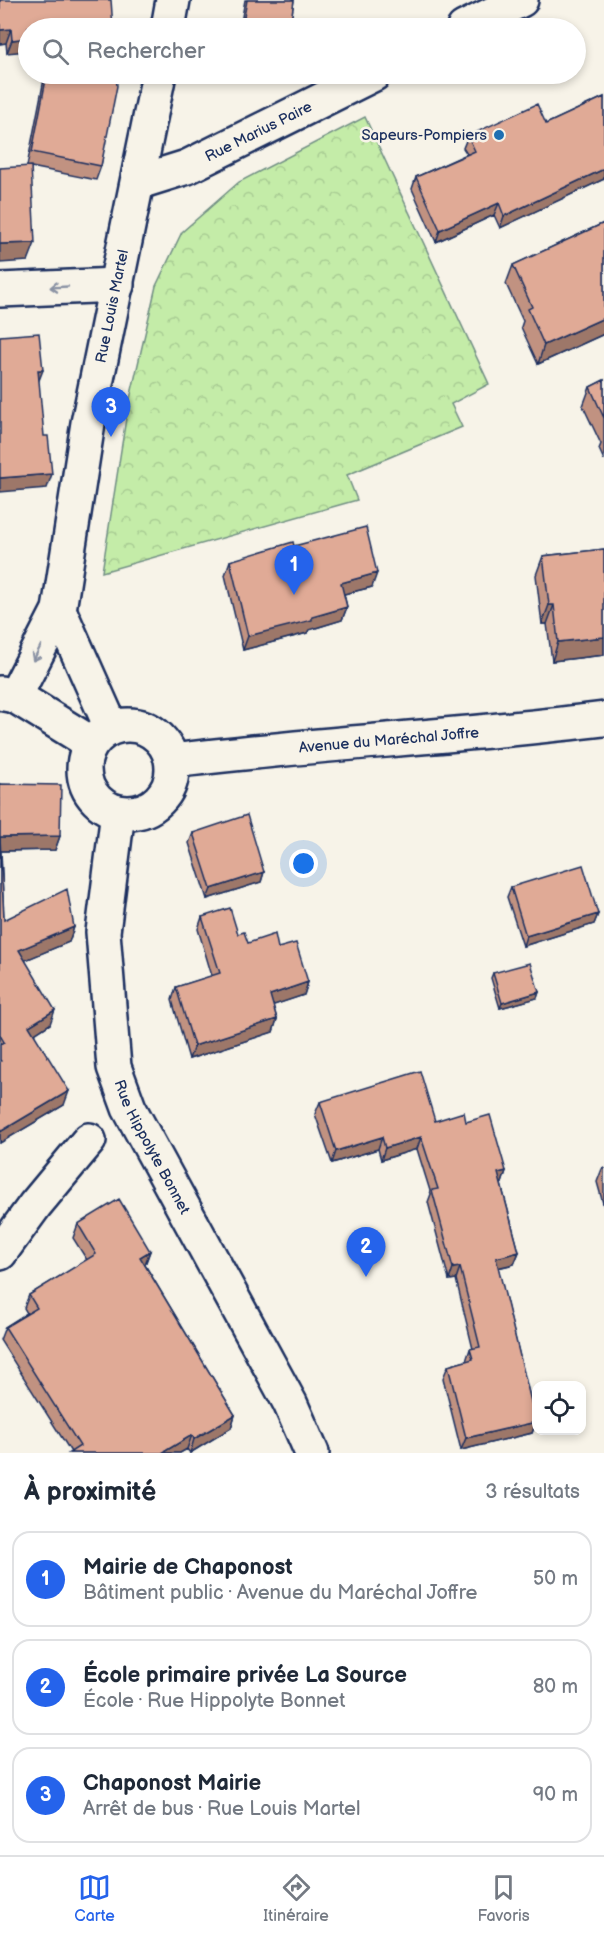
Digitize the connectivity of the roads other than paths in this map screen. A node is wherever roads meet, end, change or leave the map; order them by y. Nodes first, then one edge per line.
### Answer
1 (173, 0) edge
2 (521, 0) edge
3 (170, 18) edge
4 (484, 18) edge
5 (157, 84) edge
6 (354, 84) edge
7 (139, 182) junction
8 (117, 285) junction
9 (0, 290) edge
10 (59, 610) junction
11 (7, 694) edge
12 (604, 719) edge
13 (101, 735) junction
14 (172, 761) junction
15 (118, 812) junction
16 (89, 1140) dead end
17 (0, 1253) edge
18 (312, 1453) edge

1 - 3 street
2 - 4 street
5 - 7 street, Rue Louis Martel
6 - 7 street, Rue Marius Paire
7 - 8 street, Rue Louis Martel
8 -> 9 street
8 - 10 street, Rue Louis Martel
10 -> 11 street, Rue Louis Martel
10 - 13 street
11 - 13 street
12 - 14 street, Avenue du Maréchal Joffre
13 - 14 street
13 - 15 street
14 - 15 street
15 - 18 street, Rue Hippolyte Bonnet
16 - 17 street

